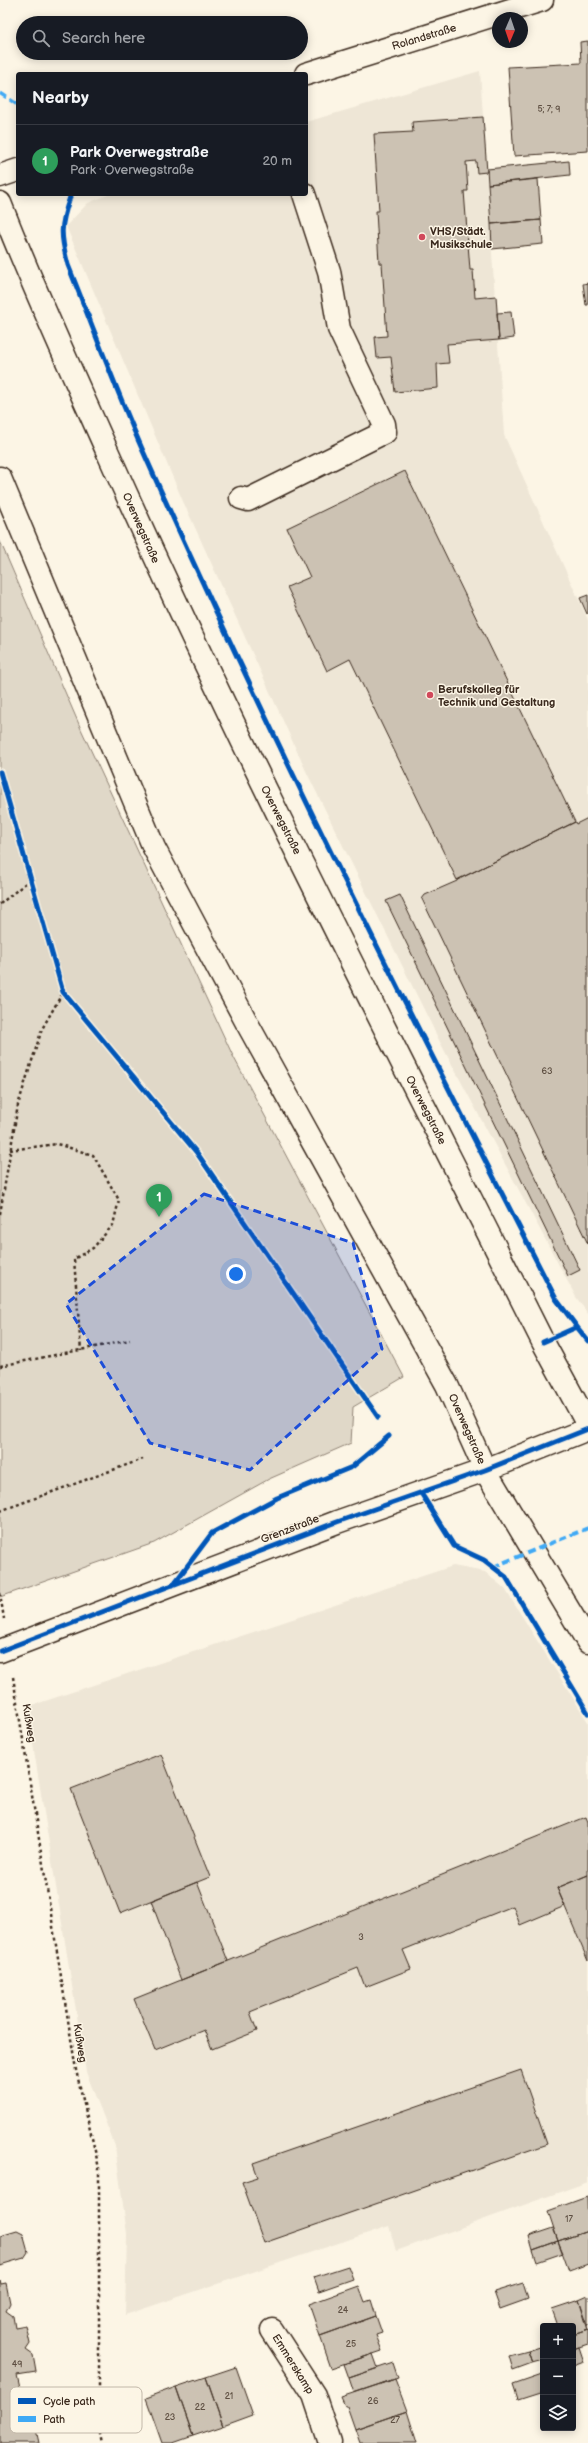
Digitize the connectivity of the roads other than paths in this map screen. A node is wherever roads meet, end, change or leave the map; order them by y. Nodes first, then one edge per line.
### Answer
1 (542, 0) edge
2 (308, 73) edge
3 (16, 171) edge
4 (0, 176) edge
5 (305, 196) edge
6 (0, 203) edge
7 (0, 478) edge
8 (241, 498) dead end
9 (588, 1425) edge
10 (588, 1429) edge
11 (485, 1470) junction
12 (588, 1642) edge
13 (4, 1650) edge
14 (272, 2330) dead end
15 (330, 2443) edge

1 - 2 main road, Rolandstraße
3 - 4 main road
5 - 8 main road
6 - 9 main road, Overwegstraße
7 - 11 main road, Overwegstraße
10 - 11 main road, Grenzstraße
11 - 12 main road, Overwegstraße
11 - 13 main road, Grenzstraße
14 - 15 main road, Emmerskamp

